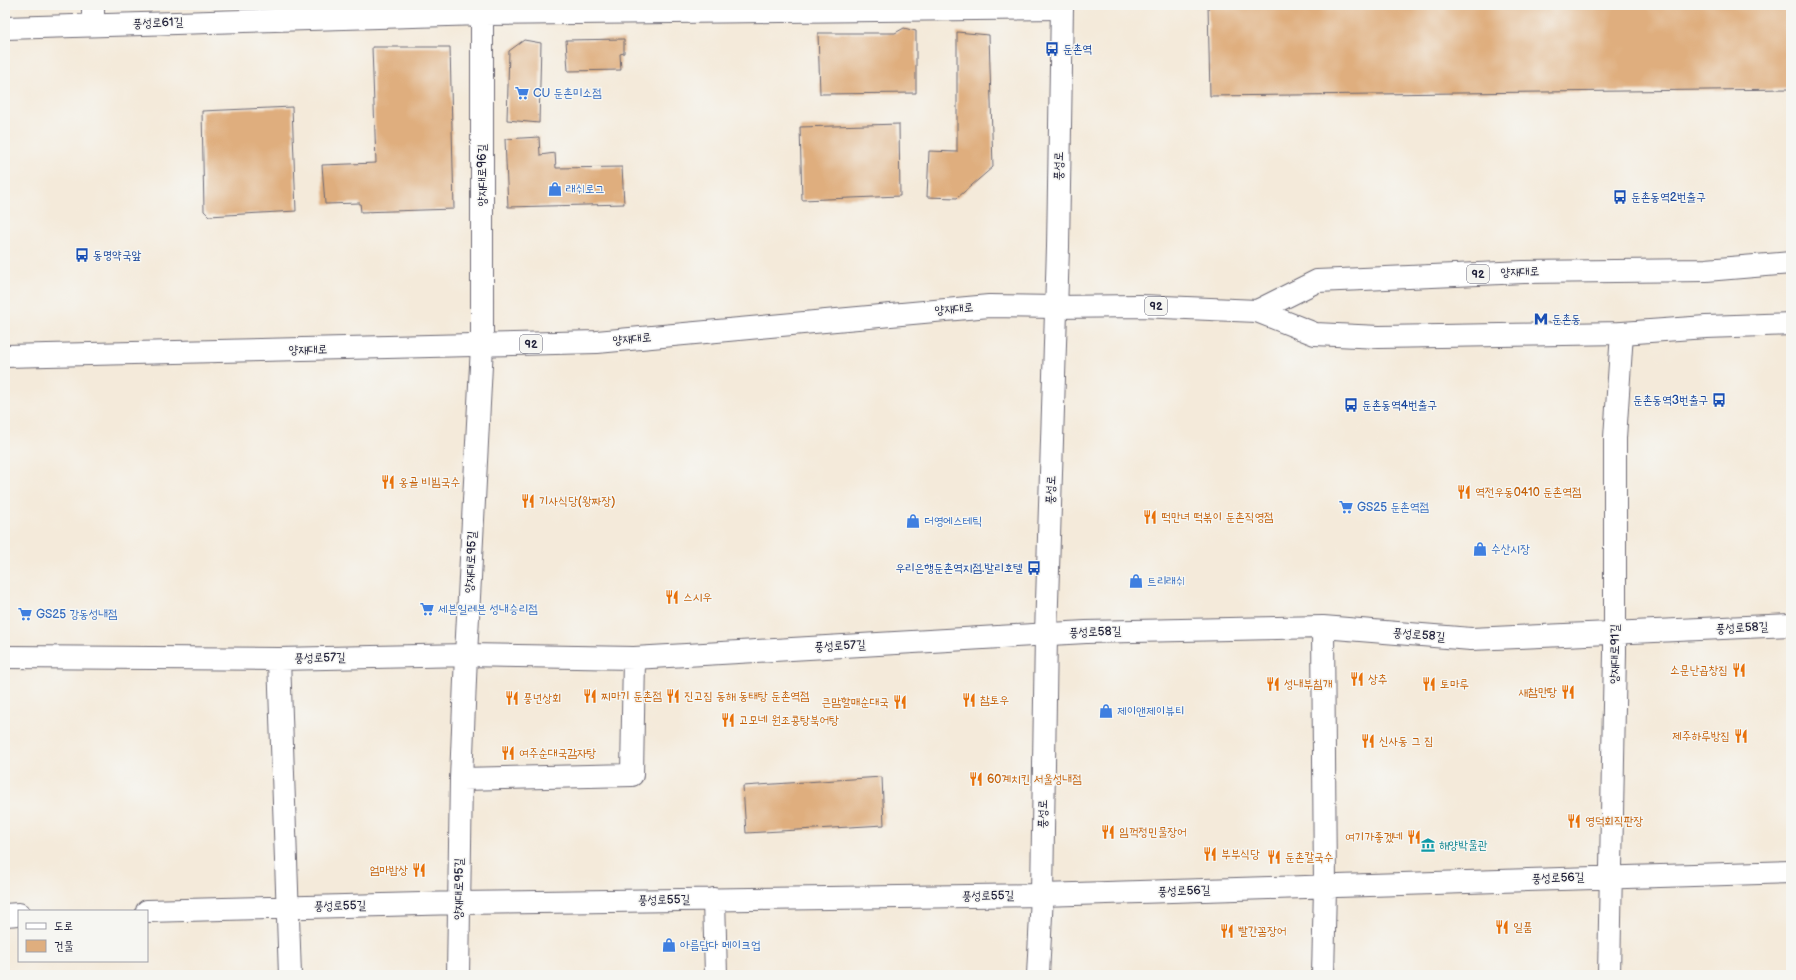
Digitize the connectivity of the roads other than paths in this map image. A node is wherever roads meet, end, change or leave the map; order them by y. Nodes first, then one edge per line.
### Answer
1 (1062, 6) edge
2 (750, 8) edge
3 (482, 9) edge
4 (224, 13) edge
5 (93, 15) edge
6 (5, 28) edge
7 (1791, 263) edge
8 (1055, 308) junction
9 (1257, 311) junction
10 (1791, 324) edge
11 (1622, 333) junction
12 (482, 346) junction
13 (5, 356) edge
14 (1791, 625) edge
15 (1324, 627) junction
16 (1046, 634) junction
17 (1616, 634) junction
18 (466, 655) junction
19 (5, 657) edge
20 (634, 658) junction
21 (279, 659) junction
22 (461, 779) junction
23 (1791, 872) edge
24 (1612, 877) junction
25 (1326, 887) junction
26 (1042, 895) junction
27 (714, 899) junction
28 (459, 903) junction
29 (287, 908) junction
30 (148, 911) edge
31 (18, 914) edge
32 (5, 915) edge
33 (290, 975) edge
34 (458, 975) edge
35 (716, 975) edge
36 (1038, 975) edge
37 (1323, 975) edge
38 (1609, 975) edge

1 - 2 street, 풍성로61길
1 - 8 street, 풍성로
2 - 3 street, 풍성로61길
3 - 4 street, 풍성로61길
3 - 12 street, 양재대로96길
4 - 5 street, 풍성로61길
5 - 6 street, 풍성로61길
7 - 9 street, 양재대로 / 92
8 - 9 street, 양재대로 / 92
8 - 12 street, 양재대로 / 92
8 - 16 street, 풍성로
9 - 11 street, 양재대로 / 92
10 - 11 street, 양재대로 / 92
11 - 17 street, 양재대로91길
12 - 13 street, 양재대로 / 92
12 - 18 street, 양재대로95길
14 - 17 street, 풍성로58길
15 - 16 street, 풍성로58길
15 - 17 street, 풍성로58길
15 - 25 street
16 - 20 street, 풍성로57길
16 - 26 street, 풍성로
17 - 24 street, 양재대로91길
18 - 20 street, 풍성로57길
18 - 21 street, 풍성로57길
18 - 22 street, 양재대로95길
19 - 21 street, 풍성로57길
20 - 22 street
21 - 29 street
22 - 28 street, 양재대로95길
23 - 24 street, 풍성로56길
24 - 25 street, 풍성로56길
24 - 38 street, 양재대로91길
25 - 26 street, 풍성로56길
25 - 37 street
26 - 27 street, 풍성로55길
26 - 36 street, 풍성로
27 - 28 street, 풍성로55길
27 - 35 street
28 - 29 street, 풍성로55길
28 - 34 street, 양재대로95길
29 - 30 street, 풍성로55길
29 - 33 street
31 - 32 street

